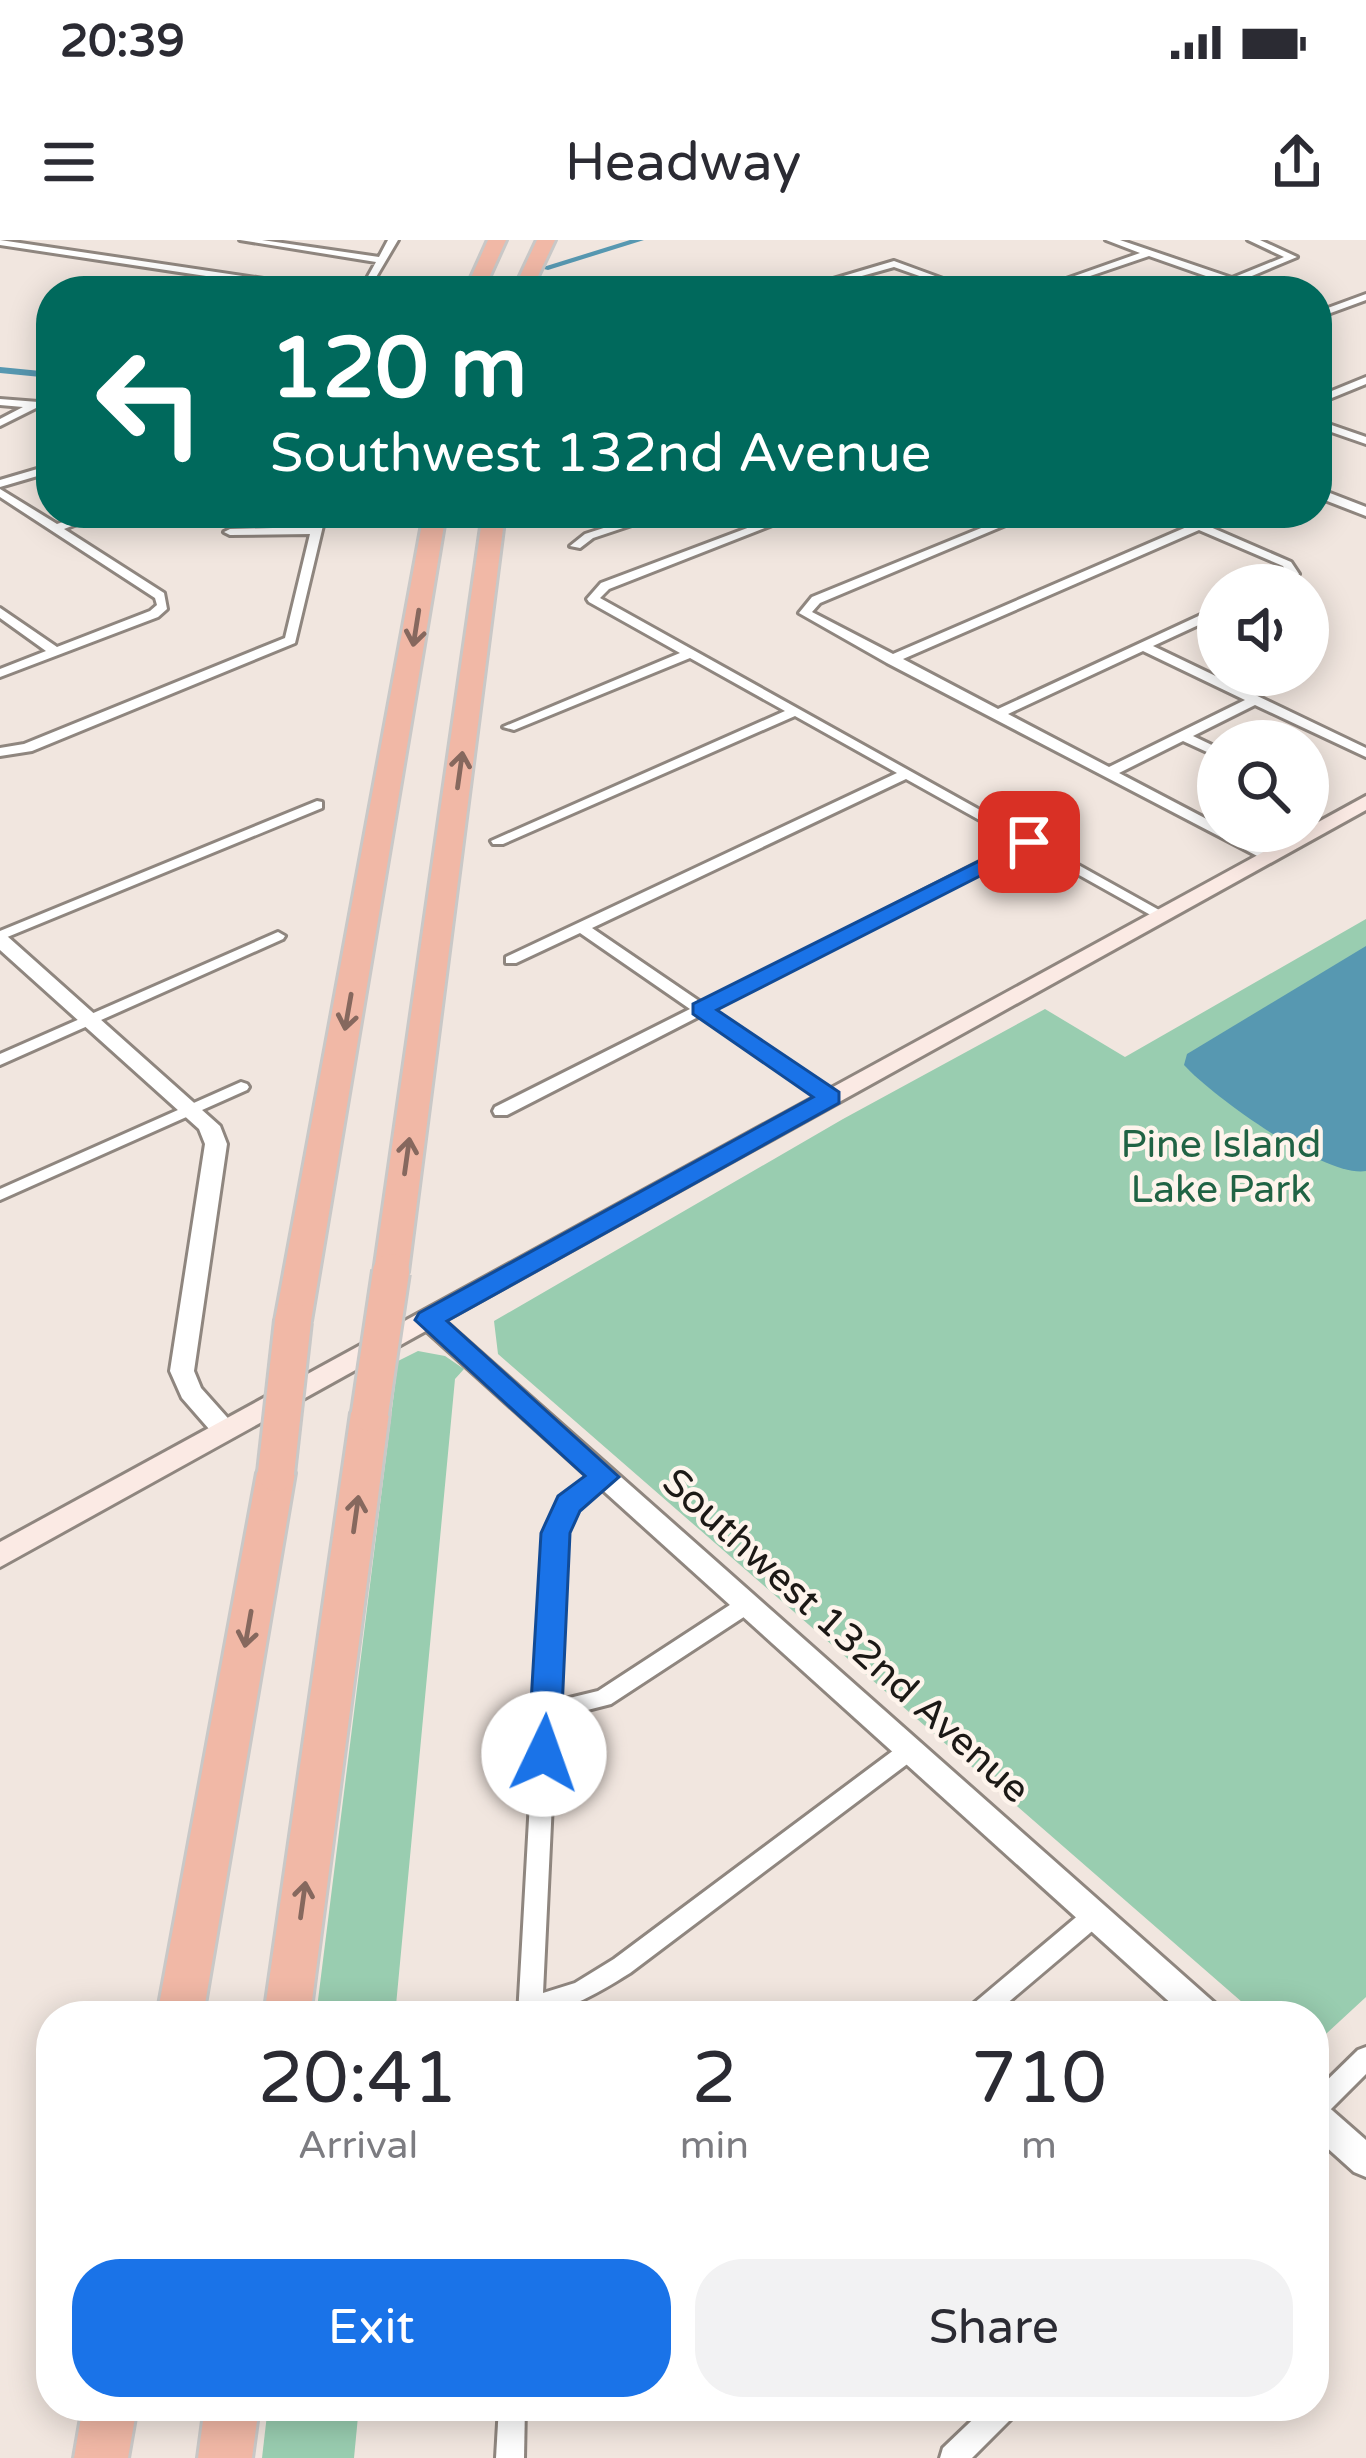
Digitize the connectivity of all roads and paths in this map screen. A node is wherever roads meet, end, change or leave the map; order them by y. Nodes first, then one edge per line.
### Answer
1 (57, 240) edge
2 (244, 240) edge
3 (393, 240) edge
4 (497, 240) edge
5 (546, 240) edge
6 (1112, 240) edge
7 (1252, 240) edge
8 (0, 242) edge
9 (31, 247) junction
10 (1149, 253) junction
11 (380, 260) junction
12 (214, 276) edge
13 (374, 276) edge
14 (480, 276) edge
15 (527, 276) edge
16 (859, 276) edge
17 (927, 276) edge
18 (1081, 276) edge
19 (1216, 276) edge
20 (1247, 276) edge
21 (1366, 296) edge
22 (1332, 308) edge
23 (1365, 381) edge
24 (1332, 394) edge
25 (0, 402) edge
26 (32, 406) junction
27 (36, 406) edge
28 (0, 423) edge
29 (1332, 429) edge
30 (1366, 441) edge
31 (36, 474) edge
32 (0, 488) edge
33 (1332, 497) edge
34 (1363, 508) edge
35 (36, 514) edge
36 (57, 528) edge
37 (432, 528) edge
38 (492, 528) edge
39 (612, 528) edge
40 (758, 528) edge
41 (991, 528) edge
42 (1194, 528) edge
43 (1204, 528) edge
44 (316, 530) joint
45 (230, 532) dead end
46 (576, 546) dead end
47 (1285, 564) edge
48 (0, 612) edge
49 (1197, 621) edge
50 (1143, 646) junction
51 (56, 652) junction
52 (688, 654) junction
53 (890, 660) junction
54 (0, 673) edge
55 (1255, 700) junction
56 (794, 712) junction
57 (996, 715) junction
58 (509, 727) dead end
59 (1184, 736) junction
60 (1197, 742) edge
61 (3, 752) edge
62 (1366, 753) edge
63 (1108, 773) junction
64 (906, 774) junction
65 (1366, 802) edge
66 (317, 805) dead end
67 (1197, 820) edge
68 (498, 841) dead end
69 (1029, 842) junction
70 (1260, 852) edge
71 (1268, 856) junction
72 (1161, 915) junction
73 (581, 927) junction
74 (278, 936) dead end
75 (0, 938) edge
76 (511, 959) dead end
77 (701, 1009) junction
78 (90, 1019) junction
79 (0, 1060) edge
80 (241, 1088) dead end
81 (830, 1097) junction
82 (189, 1108) junction
83 (501, 1111) dead end
84 (0, 1195) edge
85 (429, 1320) junction
86 (225, 1431) junction
87 (604, 1477) junction
88 (0, 1556) edge
89 (746, 1605) junction
90 (546, 1712) junction
91 (910, 1750) junction
92 (1095, 1915) junction
93 (183, 2001) edge
94 (288, 2001) edge
95 (532, 2001) edge
96 (556, 2001) edge
97 (993, 2001) edge
98 (1190, 2001) edge
99 (1366, 2058) edge
100 (1329, 2096) edge
101 (1329, 2126) edge
102 (1366, 2161) edge
103 (107, 2421) edge
104 (230, 2421) edge
105 (511, 2421) edge
106 (991, 2421) edge
107 (101, 2458) edge
108 (225, 2458) edge
109 (509, 2458) edge
110 (953, 2458) edge

1 - 9 street
2 - 11 street
3 - 11 street
4 - 14 highway
5 - 15 highway
6 - 10 street
7 - 20 street
8 - 9 street
9 - 12 street
10 - 18 street
10 - 19 street
11 - 13 street
16 - 17 street
21 - 22 street
23 - 24 street
25 - 26 street
26 - 27 street
26 - 28 street
29 - 30 street
31 - 32 street
32 - 35 street
33 - 34 street
36 - 51 street
37 -> 93 highway, bridge
94 -> 38 highway, bridge
39 - 46 street
40 - 52 street
41 - 53 street
42 - 53 street
43 - 47 street
44 - 45 street
44 - 61 street
48 - 51 street
49 - 50 street
50 - 55 street
50 - 57 street
51 - 54 street
52 - 56 street
52 - 58 street
53 - 57 street
55 - 59 street
55 - 62 street
56 - 64 street
56 - 68 street
57 - 63 street
59 - 60 street
59 - 63 street
63 - 67 street
64 - 69 street
64 - 73 street
65 - 71 main road
66 - 75 street
69 - 72 street
69 - 77 street
70 - 71 street
71 - 72 main road
72 - 81 main road
73 - 76 street
73 - 77 street
74 - 78 street
75 - 78 street
77 - 81 street
77 - 83 street
78 - 79 street
78 - 82 street
80 - 82 street
81 - 85 main road
82 - 84 street
82 - 86 street
85 - 86 main road
85 - 87 street, Southwest 132nd Avenue
86 - 88 main road
87 - 89 street, Southwest 132nd Avenue
87 - 90 street
89 - 90 street
89 - 91 street, Southwest 132nd Avenue
90 - 95 street
91 - 92 street, Southwest 132nd Avenue
91 - 96 street
92 - 97 street
92 - 98 street, Southwest 132nd Avenue
99 - 100 street
101 - 102 street
103 - 107 highway
104 - 108 highway
105 - 109 street
106 - 110 street

